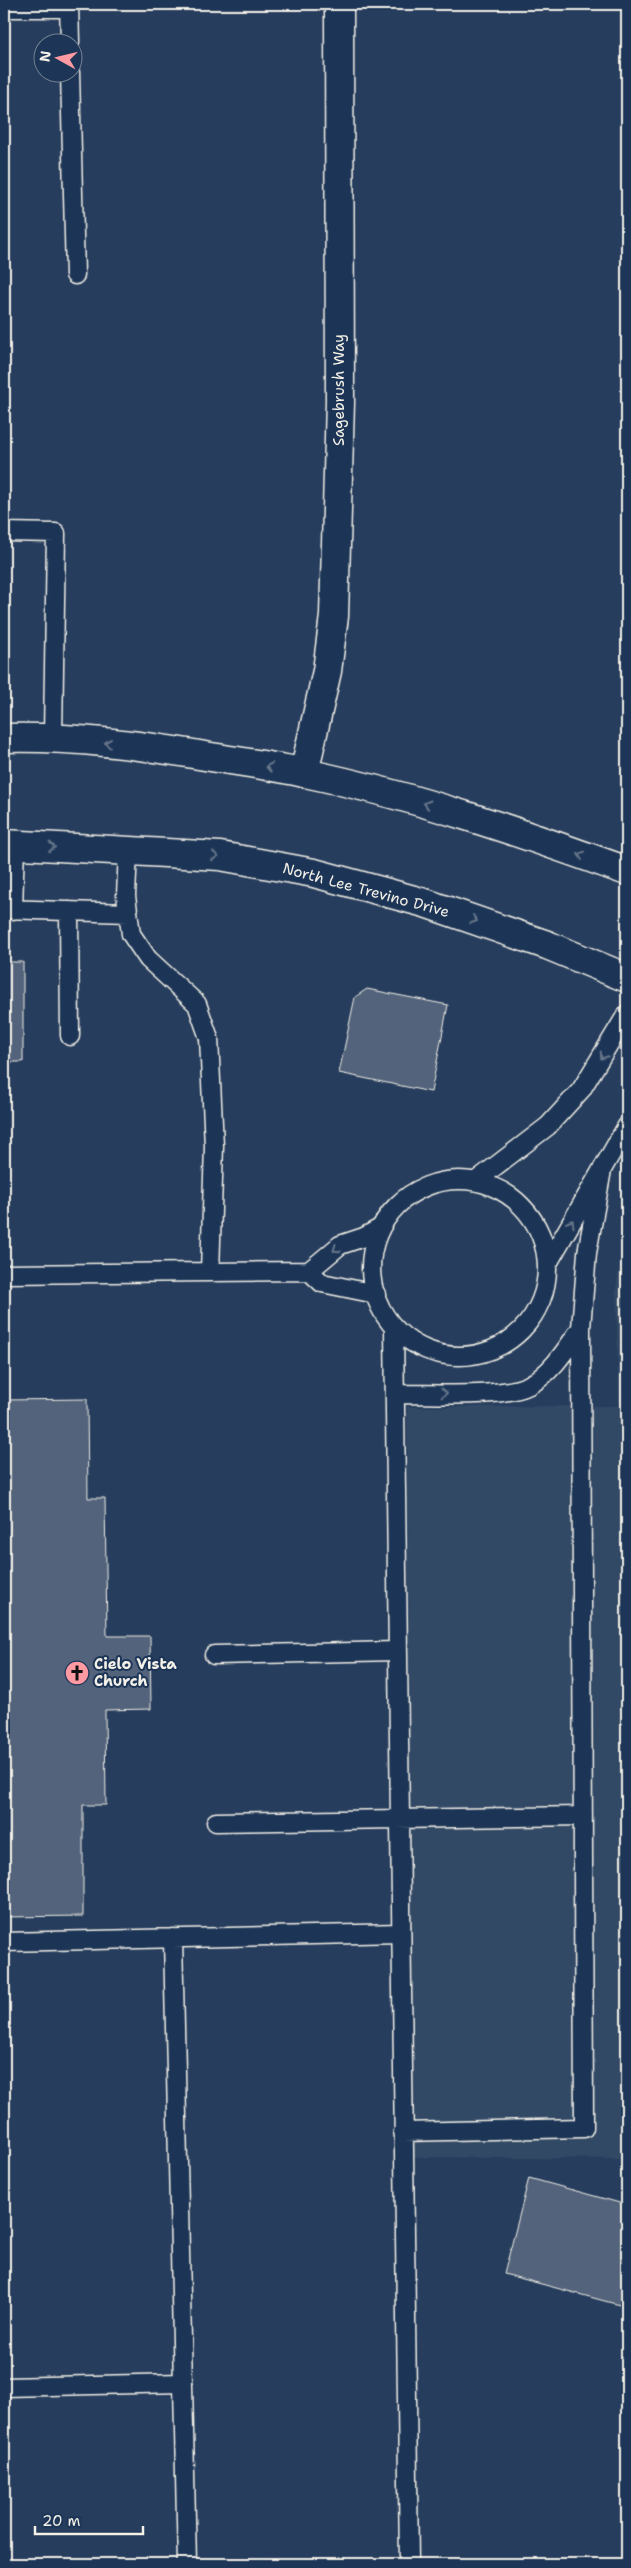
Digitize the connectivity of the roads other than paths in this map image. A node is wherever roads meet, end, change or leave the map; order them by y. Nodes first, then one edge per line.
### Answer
1 (339, 4) edge
2 (69, 6) edge
3 (4, 8) edge
4 (70, 32) edge
5 (70, 82) edge
6 (75, 275) dead end
7 (4, 532) edge
8 (53, 737) junction
9 (4, 738) edge
10 (304, 772) junction
11 (9, 844) edge
12 (128, 851) junction
13 (627, 871) edge
14 (8, 910) edge
15 (69, 911) junction
16 (128, 913) junction
17 (627, 978) edge
18 (627, 1014) edge
19 (70, 1036) dead end
20 (627, 1126) edge
21 (602, 1170) junction
22 (476, 1181) junction
23 (380, 1228) junction
24 (547, 1265) junction
25 (309, 1271) junction
26 (210, 1272) junction
27 (4, 1274) edge
28 (376, 1294) junction
29 (394, 1327) junction
30 (580, 1328) junction
31 (395, 1394) junction
32 (398, 1651) junction
33 (214, 1655) dead end
34 (583, 1816) junction
35 (400, 1819) junction
36 (216, 1822) dead end
37 (401, 1933) junction
38 (173, 1938) junction
39 (4, 1942) edge
40 (404, 2132) junction
41 (183, 2383) junction
42 (4, 2387) edge
43 (187, 2564) edge
44 (409, 2564) edge

1 - 10 main road, Sagebrush Way
2 - 3 lane
2 - 4 lane
5 - 6 lane
7 - 8 lane
8 - 9 main road
10 -> 8 main road
13 -> 10 main road
11 -> 12 main road, North Lee Trevino Drive
11 - 14 lane
12 - 16 lane
12 -> 17 main road, North Lee Trevino Drive
14 - 15 lane
15 - 16 lane
15 - 19 lane
16 - 26 lane
18 -> 22 lane
20 - 21 lane
24 -> 21 lane
21 - 30 lane
22 - 23 lane
22 - 24 lane
23 -> 25 lane
23 - 28 lane
24 - 29 lane
25 - 26 lane
25 - 28 lane
26 - 27 lane
28 - 29 lane
29 - 31 lane
31 -> 30 lane
30 - 34 lane
31 - 32 lane
32 - 33 lane
32 - 35 lane
34 - 35 lane
34 - 40 lane
35 - 36 lane
35 - 37 lane
37 - 38 lane
37 - 40 lane
38 - 39 lane
38 - 41 lane
40 - 44 lane
41 - 42 lane
41 - 43 lane

